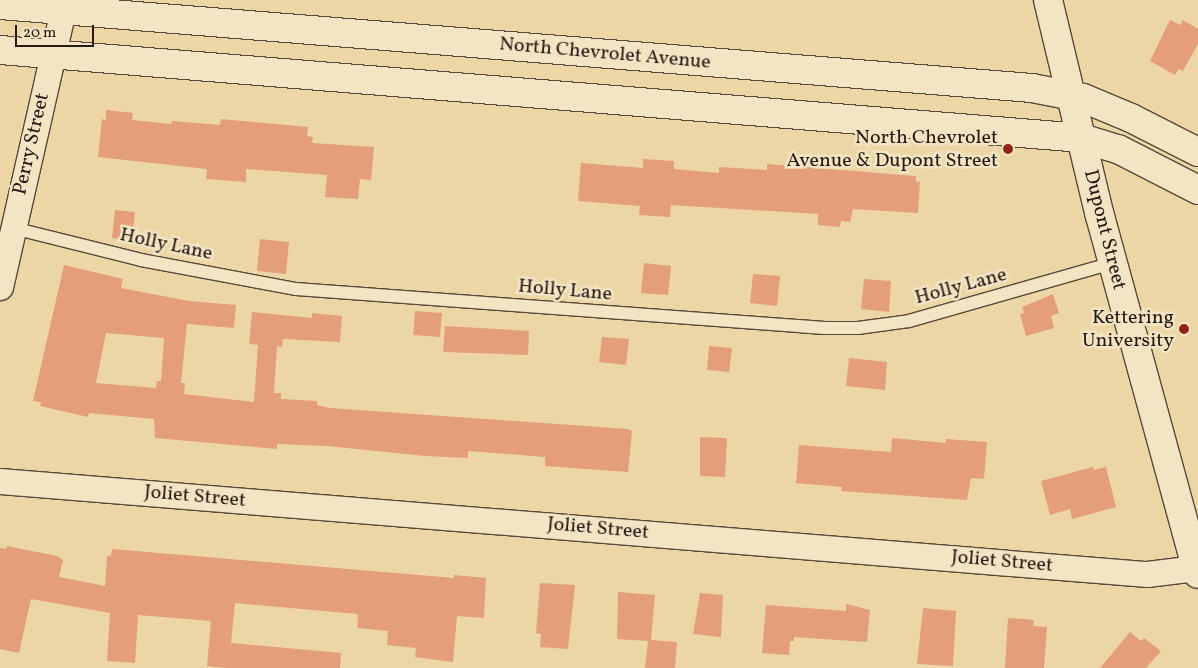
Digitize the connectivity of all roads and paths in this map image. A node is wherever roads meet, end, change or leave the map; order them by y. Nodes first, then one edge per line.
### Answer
1 (1048, 0) edge
2 (64, 5) edge
3 (0, 6) edge
4 (0, 50) edge
5 (547, 50) junction
6 (52, 54) junction
7 (543, 94) junction
8 (1071, 94) junction
9 (1081, 138) junction
10 (1198, 152) edge
11 (1198, 190) edge
12 (13, 228) junction
13 (1112, 263) junction
14 (0, 287) edge
15 (0, 481) edge
16 (1197, 571) edge

1 - 8 street, Dupont Street
2 - 3 street, North Chevrolet Avenue
2 - 5 street, North Chevrolet Avenue
2 - 6 street, Perry Street
4 - 6 street
5 - 7 street
5 - 8 street, North Chevrolet Avenue
6 - 7 street
6 - 12 street, Perry Street
7 - 9 street
8 - 9 street, Dupont Street
8 - 10 street, North Chevrolet Avenue
9 - 11 street
9 - 13 street, Dupont Street
12 - 13 lane, Holly Lane
12 - 14 street, Perry Street
13 - 16 street, Dupont Street
15 - 16 street, Joliet Street

